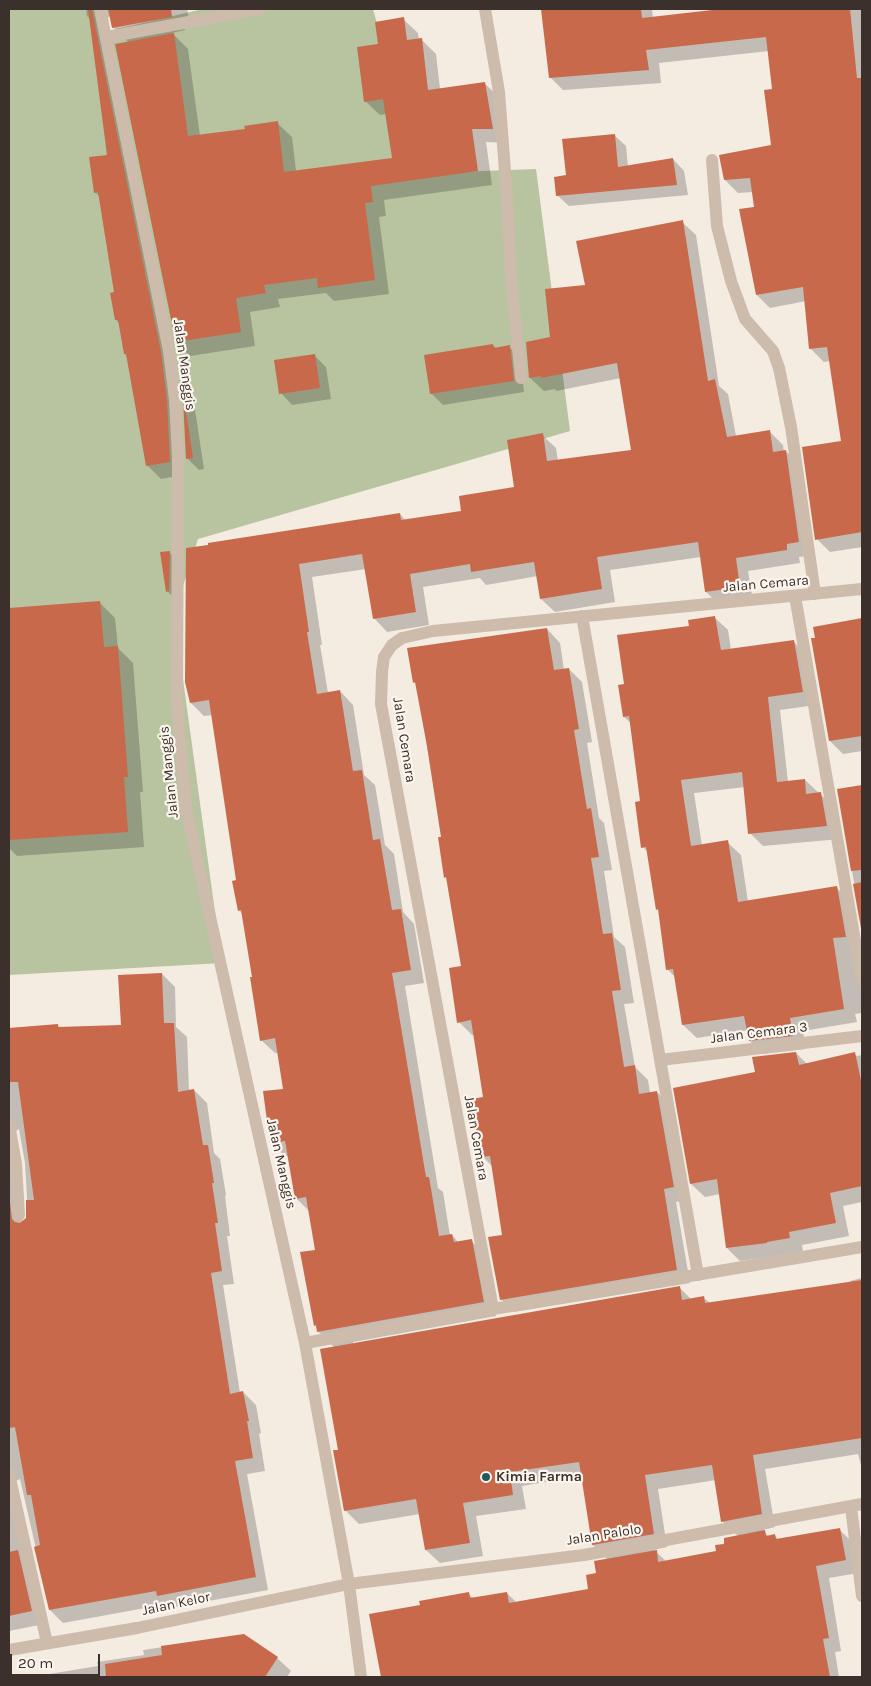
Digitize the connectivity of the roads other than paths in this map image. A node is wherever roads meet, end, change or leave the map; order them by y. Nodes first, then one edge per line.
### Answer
1 (100, 9) edge
2 (260, 9) edge
3 (485, 9) edge
4 (107, 37) junction
5 (712, 160) dead end
6 (521, 378) dead end
7 (862, 590) edge
8 (814, 594) junction
9 (795, 596) junction
10 (582, 616) junction
11 (862, 981) edge
12 (862, 1036) edge
13 (660, 1060) junction
14 (9, 1124) edge
15 (19, 1215) dead end
16 (862, 1247) edge
17 (698, 1275) junction
18 (493, 1309) junction
19 (305, 1343) junction
20 (9, 1474) edge
21 (857, 1505) edge
22 (348, 1584) junction
23 (862, 1596) edge
24 (47, 1643) junction
25 (9, 1650) edge
26 (361, 1677) edge

1 - 4 street, Jalan Manggis
2 - 4 street
3 - 6 street
4 - 19 street, Jalan Manggis
5 - 8 street
7 - 8 street, Jalan Cemara
8 - 9 street, Jalan Cemara
9 - 10 street, Jalan Cemara
9 - 11 street
10 - 13 street
10 - 18 street, Jalan Cemara
12 - 13 street, Jalan Cemara 3
13 - 17 street
14 - 15 street
16 - 17 street
17 - 18 street
18 - 19 street
19 - 22 street, Jalan Manggis
20 - 24 street
21 - 22 street, Jalan Palolo
21 - 23 street
22 - 24 street, Jalan Kelor
22 - 26 street, Jalan Manggis
24 - 25 street, Jalan Kelor

